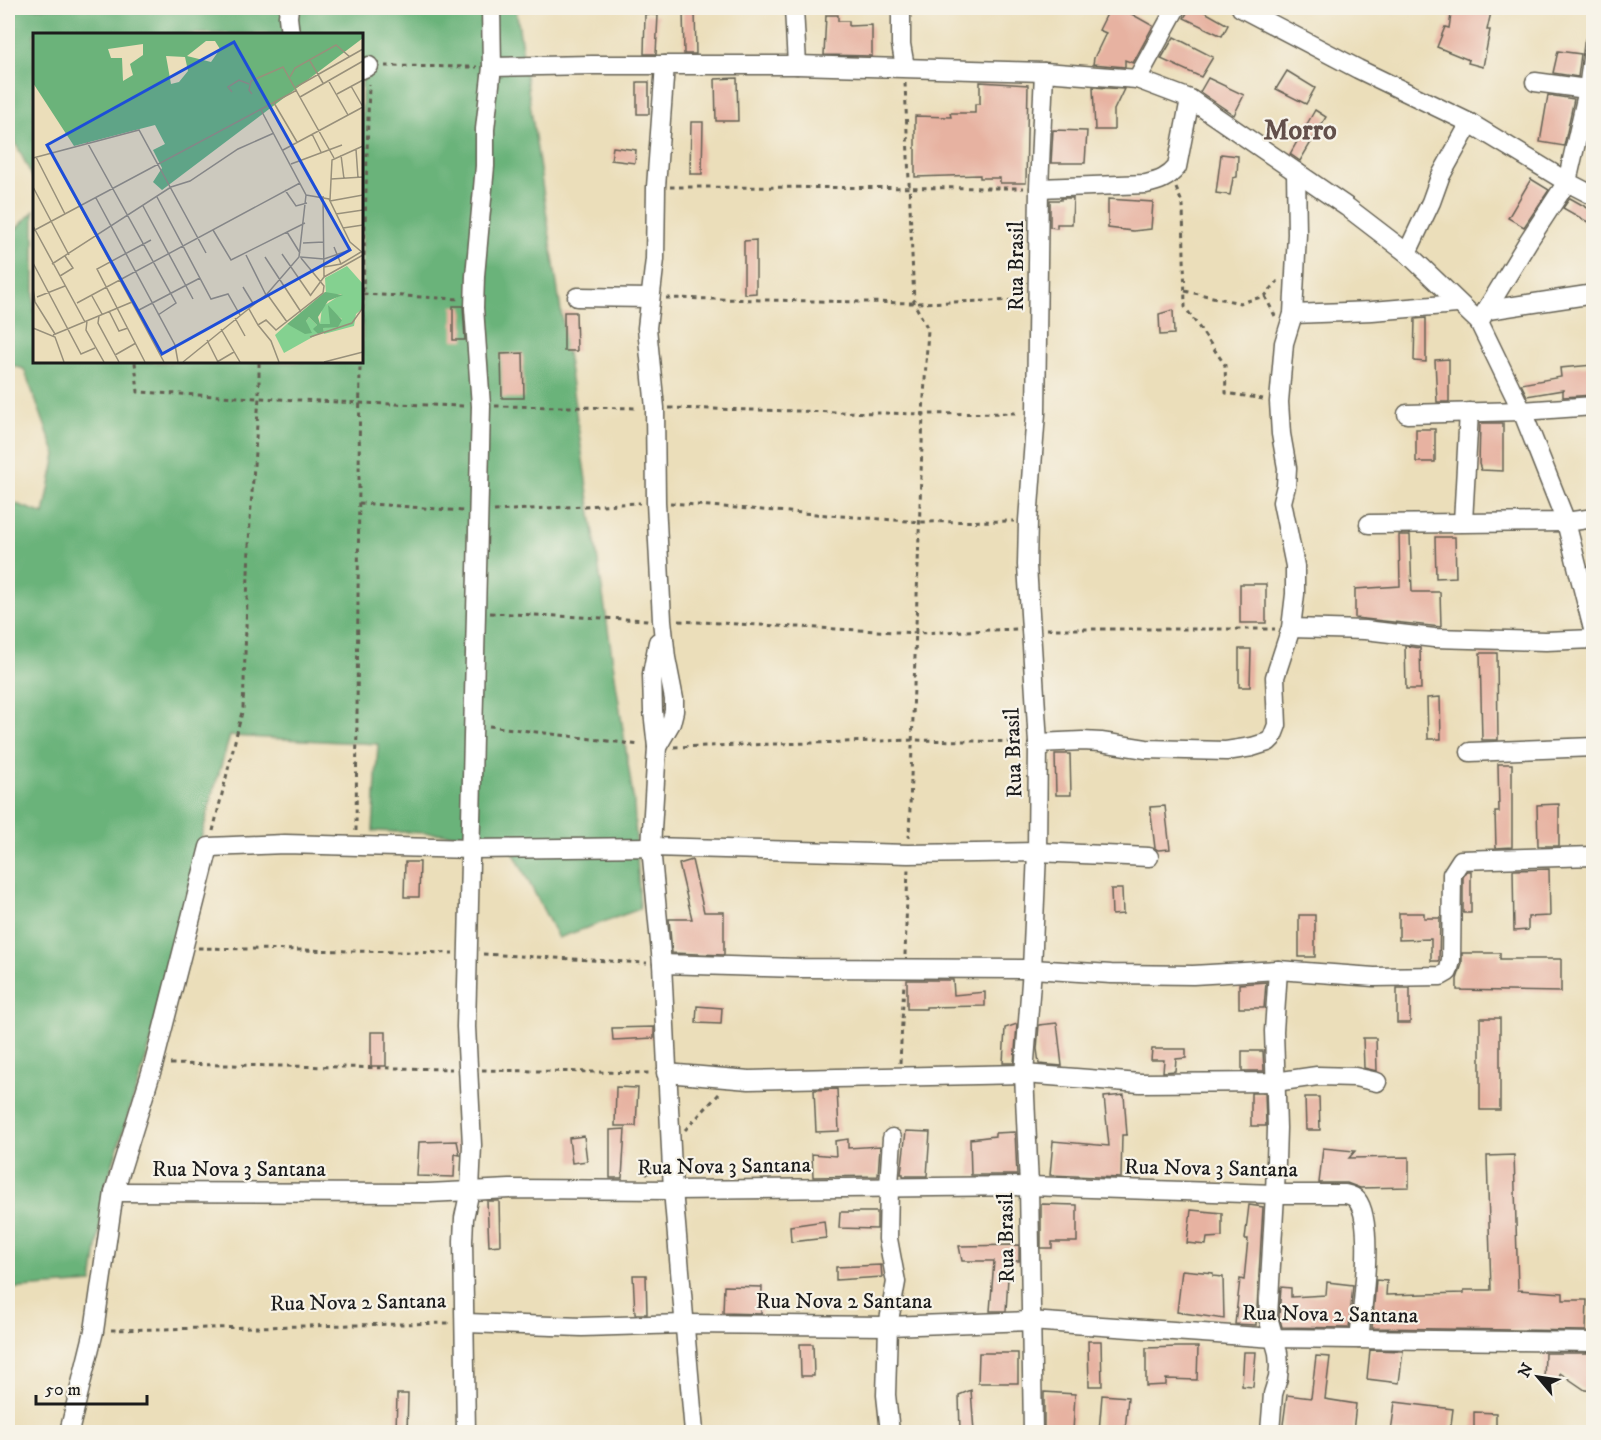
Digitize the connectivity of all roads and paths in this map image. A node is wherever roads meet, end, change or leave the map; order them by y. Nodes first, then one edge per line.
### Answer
1 (289, 8) edge
2 (491, 8) edge
3 (795, 8) edge
4 (901, 8) edge
5 (1176, 8) edge
6 (1241, 8) edge
7 (290, 33) edge
8 (1593, 43) edge
9 (665, 65) junction
10 (797, 65) junction
11 (365, 67) edge
12 (492, 67) junction
13 (904, 67) junction
14 (1044, 72) junction
15 (1137, 79) junction
16 (1535, 82) dead end
17 (1591, 90) edge
18 (1190, 99) junction
19 (1470, 123) junction
20 (1296, 172) junction
21 (1170, 175) junction
22 (1568, 182) junction
23 (656, 186) junction
24 (910, 186) junction
25 (1039, 188) junction
26 (1593, 196) edge
27 (1407, 254) junction
28 (1295, 261) junction
29 (1185, 291) junction
30 (363, 294) edge
31 (1593, 294) edge
32 (577, 297) dead end
33 (650, 298) junction
34 (475, 300) junction
35 (1039, 300) junction
36 (914, 303) junction
37 (1458, 304) junction
38 (1293, 314) junction
39 (1484, 316) junction
40 (135, 363) edge
41 (259, 363) edge
42 (360, 363) edge
43 (259, 397) junction
44 (1279, 402) junction
45 (359, 403) junction
46 (481, 406) junction
47 (1593, 406) edge
48 (655, 408) junction
49 (1522, 411) junction
50 (1469, 412) junction
51 (1036, 413) junction
52 (923, 414) junction
53 (1407, 414) dead end
54 (656, 502) junction
55 (359, 503) junction
56 (478, 512) junction
57 (1593, 518) edge
58 (1028, 521) junction
59 (921, 522) junction
60 (1463, 522) junction
61 (1566, 522) junction
62 (1369, 524) dead end
63 (475, 613) junction
64 (662, 620) junction
65 (1291, 628) junction
66 (1030, 629) junction
67 (917, 633) junction
68 (1593, 633) edge
69 (473, 724) junction
70 (913, 740) junction
71 (1038, 742) junction
72 (657, 747) junction
73 (1593, 747) edge
74 (1470, 752) dead end
75 (355, 844) junction
76 (209, 847) junction
77 (651, 847) junction
78 (471, 849) junction
79 (1037, 852) junction
80 (909, 854) junction
81 (1593, 856) edge
82 (1149, 857) dead end
83 (184, 948) junction
84 (468, 953) junction
85 (662, 964) junction
86 (904, 968) junction
87 (1032, 969) junction
88 (1278, 970) junction
89 (154, 1063) junction
90 (467, 1070) junction
91 (666, 1073) junction
92 (1024, 1074) junction
93 (899, 1076) junction
94 (1275, 1082) junction
95 (1377, 1082) dead end
96 (892, 1137) dead end
97 (889, 1186) junction
98 (1029, 1186) junction
99 (470, 1190) junction
100 (673, 1190) junction
101 (114, 1192) junction
102 (1275, 1194) junction
103 (1030, 1321) junction
104 (466, 1323) junction
105 (686, 1324) junction
106 (888, 1326) junction
107 (94, 1331) junction
108 (1274, 1338) junction
109 (1359, 1339) junction
110 (1593, 1342) edge
111 (69, 1432) edge
112 (466, 1432) edge
113 (694, 1432) edge
114 (890, 1432) edge
115 (1033, 1432) edge
116 (1270, 1432) edge

1 - 7 street
2 - 12 street
3 - 10 street
4 - 13 street
5 - 15 street
6 - 19 street
8 - 17 street
9 - 10 street
9 - 12 street
9 - 23 street
10 - 13 street
11 - 12 path
11 - 30 path
12 - 34 street
13 - 14 street
13 - 24 path
14 - 15 street
14 - 25 street, Rua Brasil
15 - 18 street
16 - 17 street
17 - 22 street
18 - 20 street
18 - 21 street
19 - 22 street
19 - 27 street
20 - 27 street
20 - 28 street
21 - 25 street
21 - 29 path
22 - 26 street
22 - 39 street
23 - 24 path
23 - 33 street
24 - 25 path
24 - 36 path
25 - 35 street, Rua Brasil
27 - 37 street
28 - 29 path
28 - 38 street
29 - 44 path
30 - 34 path
31 - 39 street
32 - 33 street
33 - 36 path
33 - 48 street
34 - 46 street
35 - 36 path
35 - 51 street, Rua Brasil
36 - 52 path
37 - 38 street
37 - 39 street
38 - 44 street
39 - 49 street
40 - 43 path
41 - 43 path
42 - 45 path
43 - 45 path
43 - 76 path
44 - 65 street
45 - 46 path
45 - 55 path
46 - 48 path
46 - 56 street
47 - 49 street
48 - 52 path
48 - 54 street
49 - 50 street
49 - 61 street
50 - 53 street
50 - 60 street
51 - 52 path
51 - 58 street, Rua Brasil
52 - 59 path
54 - 56 path
54 - 59 path
54 - 64 street
55 - 56 path
55 - 75 path
56 - 63 street
57 - 61 street
58 - 59 path
58 - 66 street, Rua Brasil
59 - 67 path
60 - 61 street
60 - 62 street
61 - 68 street
63 - 64 path
63 - 69 street
64 - 67 path
64 - 72 street
65 - 66 path
65 - 68 street
65 - 71 street
66 - 67 path
66 - 71 street, Rua Brasil
67 - 70 path
69 - 72 path
69 - 78 street
70 - 71 path
70 - 72 path
70 - 80 path
71 - 79 street, Rua Brasil
72 - 77 street
73 - 74 street
75 - 76 street
75 - 78 street
76 - 83 street
77 - 78 street
77 - 80 street
77 - 85 street
78 - 84 street
79 - 80 street
79 - 82 street
79 - 87 street, Rua Brasil
80 - 86 path
81 - 88 street
83 - 84 path
83 - 89 street
84 - 85 path
84 - 90 street
85 - 86 street
85 - 91 street
86 - 87 street
86 - 93 path
87 - 88 street
87 - 92 street, Rua Brasil
88 - 94 street
89 - 90 path
89 - 101 street
90 - 91 path
90 - 99 street
91 - 93 street
91 - 100 street
92 - 93 street
92 - 94 street
92 - 98 street, Rua Brasil
94 - 95 street
94 - 102 street
96 - 97 street
97 - 98 street, Rua Nova 3 Santana
97 - 100 street, Rua Nova 3 Santana
97 - 106 street
98 - 102 street, Rua Nova 3 Santana
98 - 103 street, Rua Brasil
99 - 100 street, Rua Nova 3 Santana
99 - 101 street, Rua Nova 3 Santana
99 - 104 street
100 - 105 street
101 - 107 street
102 - 108 street
102 - 109 street, Rua Nova 3 Santana
103 - 106 street, Rua Nova 2 Santana
103 - 108 street, Rua Nova 2 Santana
103 - 115 street, Rua Brasil
104 - 105 street, Rua Nova 2 Santana
104 - 107 path, Rua Nova 2 Santana
104 - 112 street
105 - 106 street, Rua Nova 2 Santana
105 - 113 street
106 - 114 street
107 - 111 street
108 - 109 street, Rua Nova 2 Santana
108 - 116 street
109 - 110 street, Rua Nova 2 Santana

